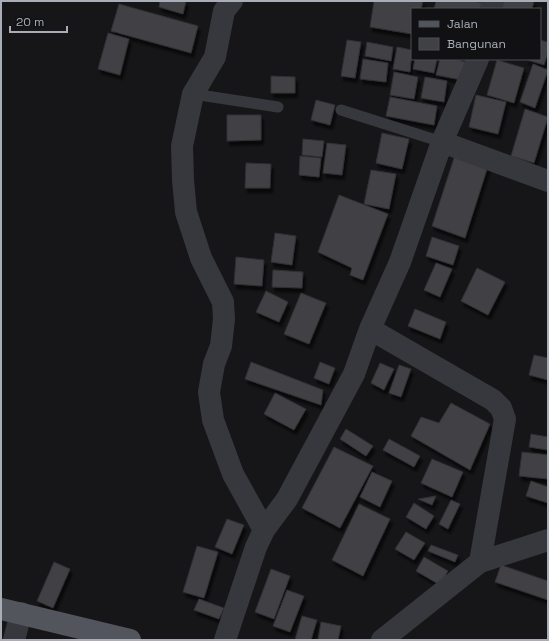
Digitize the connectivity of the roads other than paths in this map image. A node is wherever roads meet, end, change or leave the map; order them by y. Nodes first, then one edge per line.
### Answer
1 (232, 1) edge
2 (478, 60) edge
3 (193, 94) junction
4 (278, 107) dead end
5 (341, 110) dead end
6 (442, 142) junction
7 (548, 181) edge
8 (370, 329) junction
9 (264, 530) junction
10 (548, 540) edge
11 (480, 562) junction
12 (11, 611) edge
13 (14, 640) edge
14 (130, 640) edge
15 (225, 640) edge
16 (382, 640) edge

1 - 3 street
2 - 6 street
3 - 4 lane
3 - 9 street
5 - 6 lane
6 - 7 street
6 - 8 street
8 - 9 street
8 - 11 street
9 - 15 street
10 - 11 street
11 - 16 street
12 - 13 street
12 - 14 main road

